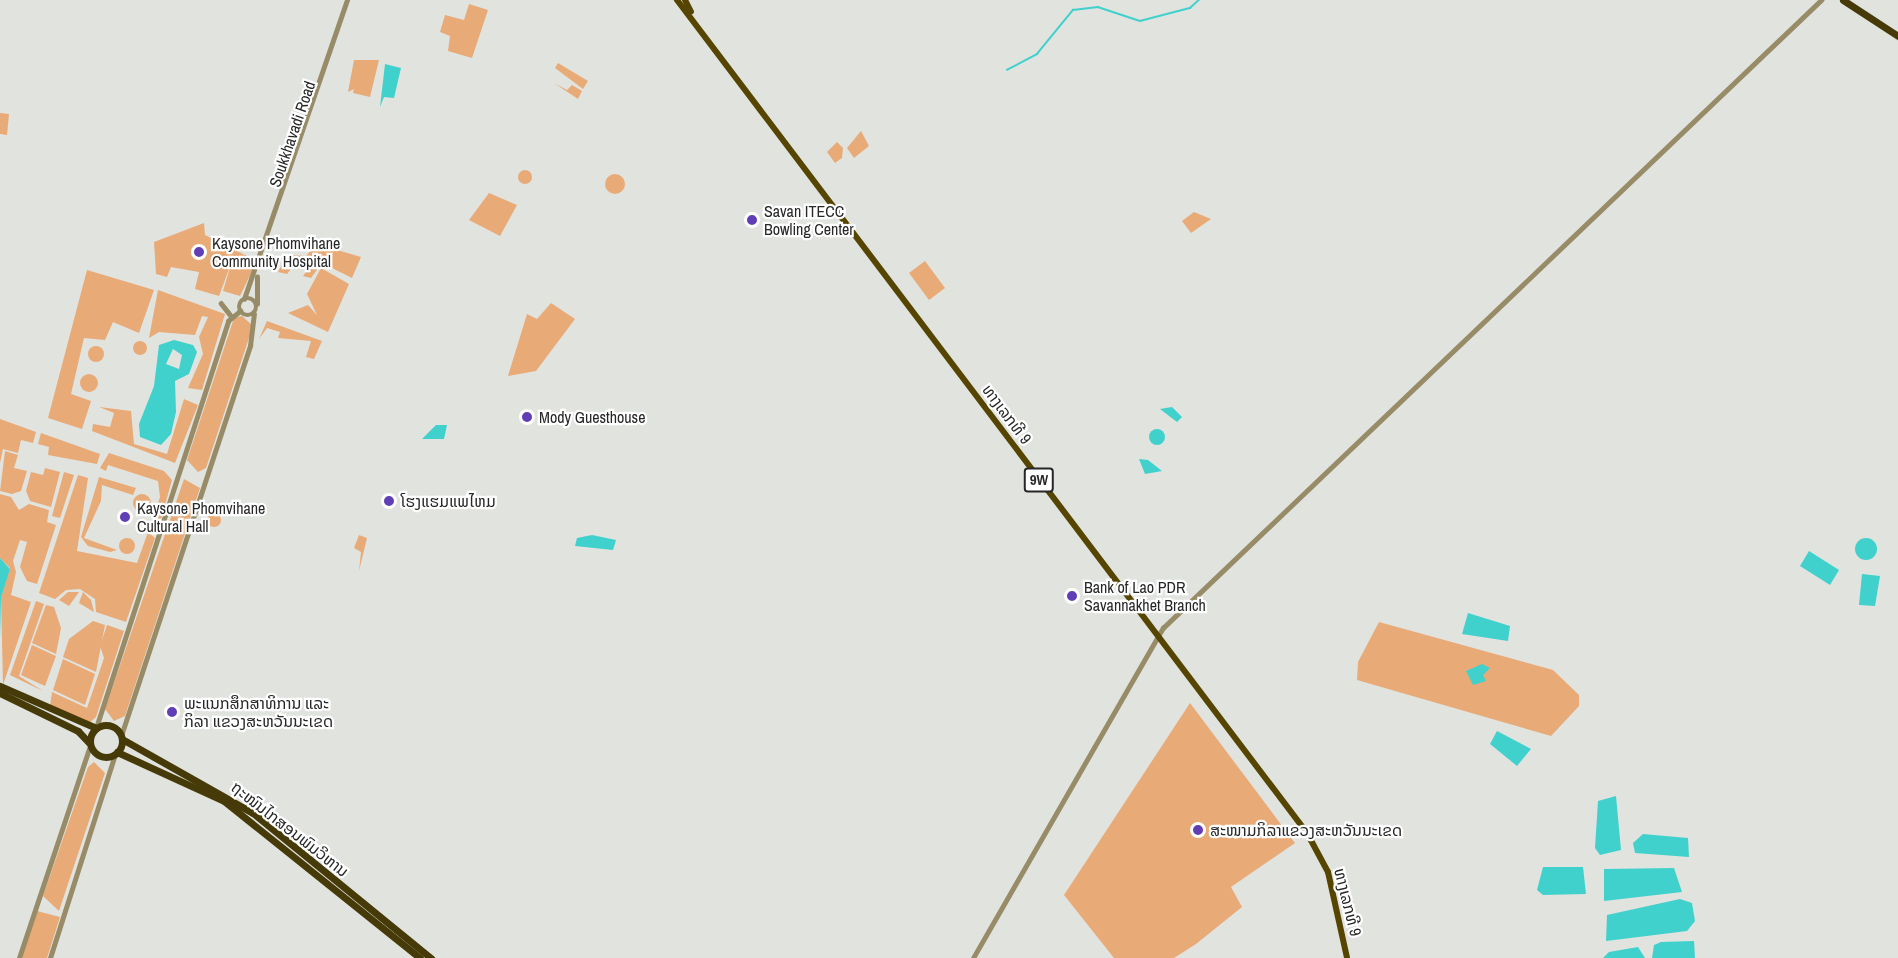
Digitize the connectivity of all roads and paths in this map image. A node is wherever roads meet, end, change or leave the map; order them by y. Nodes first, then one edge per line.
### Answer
1 (347, 0) edge
2 (676, 0) edge
3 (685, 0) edge
4 (1821, 0) edge
5 (1843, 0) edge
6 (694, 18) junction
7 (1898, 36) edge
8 (257, 274) junction
9 (244, 299) junction
10 (221, 303) dead end
11 (257, 304) junction
12 (240, 311) junction
13 (254, 314) junction
14 (231, 316) junction
15 (1157, 637) junction
16 (0, 686) edge
17 (0, 693) edge
18 (40, 709) junction
19 (96, 728) junction
20 (121, 737) junction
21 (90, 744) junction
22 (116, 753) junction
23 (321, 873) junction
24 (19, 958) edge
25 (50, 958) edge
26 (420, 958) edge
27 (431, 958) edge
28 (972, 958) edge
29 (1347, 958) edge

1 - 8 street, Soukkhavadi Road
2 - 6 main road, ທາງເລກທີ 9 / 9W
3 - 6 main road, ທາງເລກທີ 9 / 9W
4 - 15 street
5 - 7 highway
6 - 15 main road, ທາງເລກທີ 9 / 9W
8 - 9 street, Soukkhavadi Road
8 - 11 street, Soukkhavadi Road
9 - 11 street
9 - 12 street, Soukkhavadi Road
10 - 14 street
11 - 13 street, Soukkhavadi Road
12 - 13 street
12 - 14 street
13 - 20 street, Soukkhavadi Road
14 - 19 street
15 - 28 street
15 - 29 main road, ທາງເລກທີ 9 / 9W
16 - 18 highway
17 - 18 highway
18 - 19 highway
18 - 21 highway
19 - 20 highway
19 - 21 highway
20 - 22 highway
20 - 23 highway, ຖະໜົນໄກສອນພົມວິຫານ
21 - 22 highway
21 - 24 street
22 - 23 highway, ຖະໜົນໄກສອນພົມວິຫານ
22 - 25 street
23 - 26 highway, ຖະໜົນໄກສອນພົມວິຫານ
23 - 27 highway, ຖະໜົນໄກສອນພົມວິຫານ

